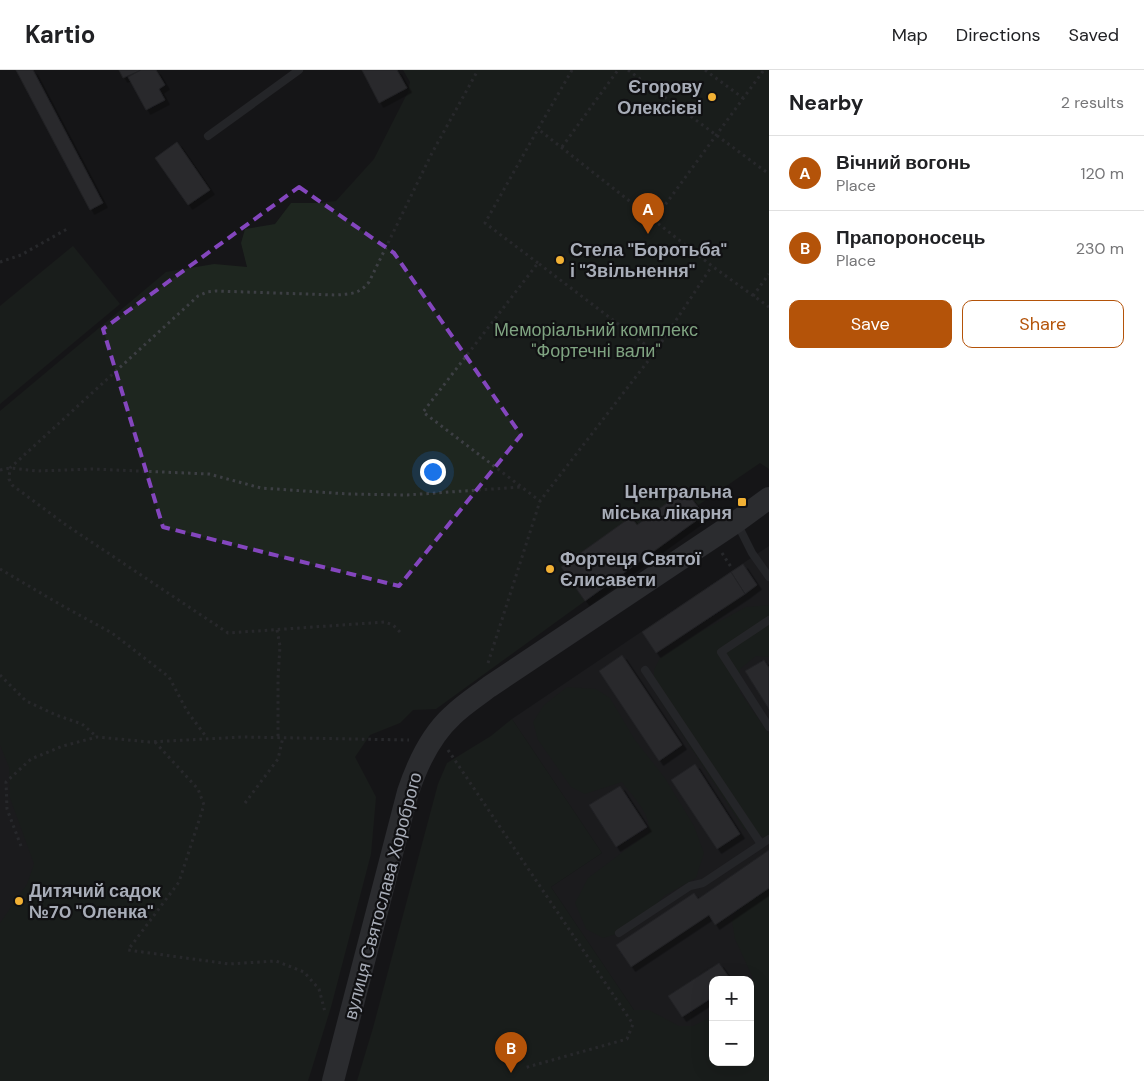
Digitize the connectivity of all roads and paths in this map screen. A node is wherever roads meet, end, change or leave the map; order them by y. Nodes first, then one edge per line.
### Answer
1 (299, 70) edge
2 (478, 70) edge
3 (572, 70) edge
4 (618, 70) edge
5 (628, 70) edge
6 (705, 70) edge
7 (764, 70) edge
8 (743, 98) junction
9 (538, 129) junction
10 (716, 135) junction
11 (208, 136) dead end
12 (562, 147) junction
13 (769, 174) edge
14 (654, 220) junction
15 (67, 229) dead end
16 (0, 262) edge
17 (538, 263) junction
18 (712, 266) junction
19 (769, 274) edge
20 (753, 296) junction
21 (769, 306) edge
22 (654, 352) junction
23 (10, 468) junction
24 (0, 470) edge
25 (521, 487) junction
26 (769, 498) edge
27 (540, 502) junction
28 (736, 522) junction
29 (0, 569) edge
30 (769, 577) edge
31 (769, 620) edge
32 (277, 630) junction
33 (400, 632) dead end
34 (645, 670) dead end
35 (486, 671) dead end
36 (1, 676) edge
37 (769, 727) edge
38 (439, 732) junction
39 (97, 737) junction
40 (278, 737) junction
41 (283, 737) junction
42 (207, 738) junction
43 (417, 740) dead end
44 (155, 742) junction
45 (245, 803) dead end
46 (769, 839) edge
47 (761, 844) junction
48 (21, 846) dead end
49 (619, 933) dead end
50 (325, 1012) dead end
51 (524, 1068) dead end
52 (334, 1081) edge

1 - 11 lane
2 - 23 path
3 - 9 path
4 - 12 path
5 - 10 path
6 - 8 path
7 - 8 path
8 - 10 path
9 - 12 path
9 - 17 path
10 - 13 path
10 - 14 path
12 - 14 path
14 - 18 path
15 - 16 path
17 - 22 path
17 - 25 path
18 - 20 path
18 - 22 path
19 - 20 path
20 - 21 path
22 - 27 path
23 - 24 path
23 - 25 path
23 - 32 path
25 - 27 path
26 - 28 main road, вулиця Святослава Хороброго
27 - 35 path
28 - 30 lane
28 - 38 main road, вулиця Святослава Хороброго
29 - 42 path
31 - 37 lane
32 - 33 path
32 - 40 path
34 - 47 lane
36 - 39 path
38 - 51 path
38 - 52 main road, вулиця Святослава Хороброго
39 - 44 path
39 - 48 path
40 - 41 path
40 - 42 path
41 - 43 path
41 - 45 path
42 - 44 path
44 - 50 path
46 - 47 lane
47 - 49 lane

